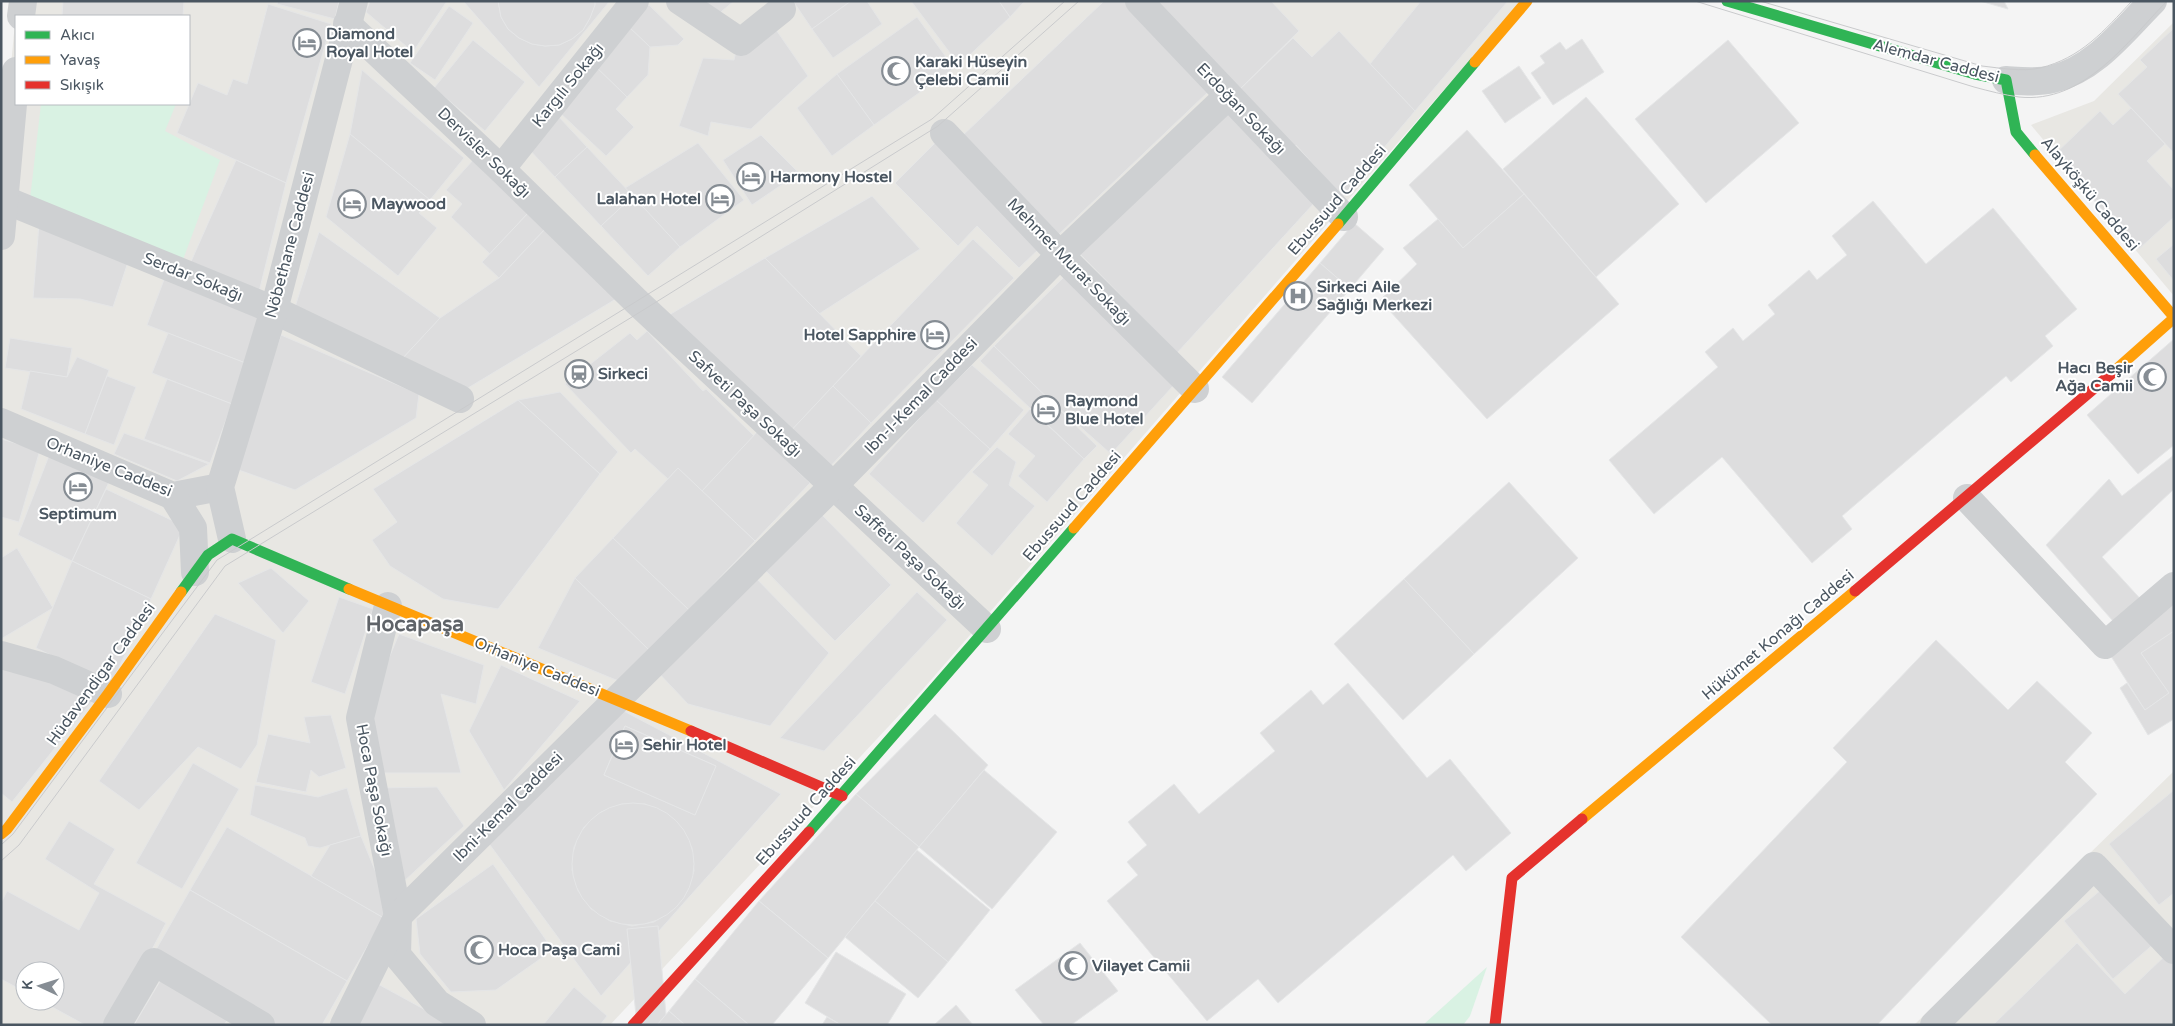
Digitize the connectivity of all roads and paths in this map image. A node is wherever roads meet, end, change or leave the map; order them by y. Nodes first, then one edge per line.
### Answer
1 (23, 1) edge
2 (635, 1) edge
3 (680, 1) edge
4 (1139, 1) edge
5 (1527, 1) edge
6 (1727, 1) edge
7 (2153, 1) edge
8 (782, 9) dead end
9 (350, 13) edge
10 (21, 15) edge
11 (2006, 80) junction
12 (15, 83) edge
13 (1228, 96) junction
14 (944, 133) dead end
15 (501, 169) junction
16 (5, 200) junction
17 (1344, 217) junction
18 (1, 236) edge
19 (1060, 255) junction
20 (274, 310) junction
21 (2174, 318) edge
22 (657, 321) joint
23 (1195, 389) junction
24 (460, 399) dead end
25 (1, 422) edge
26 (833, 486) junction
27 (220, 488) junction
28 (173, 496) junction
29 (1967, 498) junction
30 (232, 539) junction
31 (194, 572) junction
32 (2174, 586) edge
33 (388, 606) junction
34 (987, 629) junction
35 (1, 656) edge
36 (108, 694) junction
37 (618, 699) junction
38 (842, 796) junction
39 (1, 834) edge
40 (398, 916) junction
41 (2174, 950) edge
42 (117, 1025) edge
43 (261, 1025) edge
44 (344, 1025) edge
45 (472, 1025) edge
46 (633, 1025) edge
47 (1495, 1025) edge
48 (1934, 1025) edge

1 - 10 street
2 - 15 street, Kargılı Sokağı
3 - 8 street
4 - 13 street, Erdoğan Sokağı
5 - 17 street, Ebussuud Caddesi
6 - 11 street, Alemdar Caddesi
7 - 11 street, Alemdar Caddesi
9 - 15 street, Dervisler Sokağı
9 - 20 street, Nöbethane Caddesi
11 - 21 street, Alayköşkü Caddesi
12 - 16 street
13 - 17 street, Erdoğan Sokağı
13 - 19 street, Ibn-I-Kemal Caddesi
14 - 19 street, Mehmet Murat Sokağı
15 - 22 street, Dervisler Sokağı
16 - 18 street
16 - 20 street, Serdar Sokağı
17 - 23 street, Ebussuud Caddesi
19 - 23 street, Mehmet Murat Sokağı
19 - 26 street, Ibn-I-Kemal Caddesi
20 - 24 street, Serdar Sokağı
20 - 27 street, Nöbethane Caddesi
21 - 29 street, Hükümet Konağı Caddesi
22 - 26 street, Safveti Paşa Sokağı
23 - 34 street, Ebussuud Caddesi
25 - 28 street, Orhaniye Caddesi
26 - 34 street, Saffeti Paşa Sokağı
26 - 37 street, Ibn-I-Kemal Caddesi
27 - 28 street, Orhaniye Caddesi
27 - 30 street
28 - 31 street
29 - 32 street
29 - 47 street, Hükümet Konağı Caddesi
30 - 31 street, Hüdavendigar Caddesi
30 - 33 street, Orhaniye Caddesi
31 - 36 street, Hüdavendigar Caddesi
33 - 37 street, Orhaniye Caddesi
33 - 40 street, Hoca Paşa Sokağı
34 - 38 street, Ebussuud Caddesi
35 - 36 street
36 - 39 street, Hüdavendigar Caddesi
37 - 38 street, Orhaniye Caddesi
37 - 40 street, Ibni-Kemal Caddesi
38 - 46 street, Ebussuud Caddesi
40 - 44 street
40 - 45 street, Hoca Paşa Sokağı
41 - 48 street
42 - 43 street

